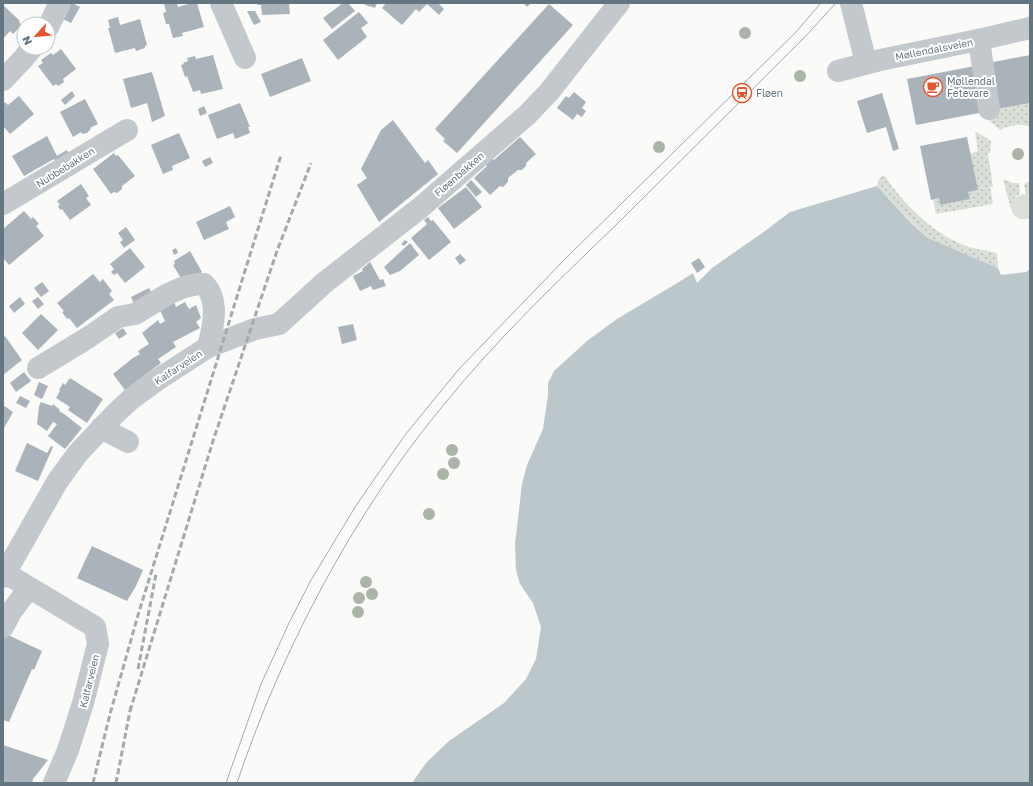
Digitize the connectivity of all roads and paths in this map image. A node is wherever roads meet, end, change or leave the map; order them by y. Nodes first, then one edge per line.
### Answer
1 (60, 3) edge
2 (221, 3) edge
3 (619, 3) edge
4 (851, 3) edge
5 (54, 16) edge
6 (1030, 28) edge
7 (979, 40) junction
8 (25, 56) edge
9 (245, 58) dead end
10 (866, 63) junction
11 (838, 71) dead end
12 (3, 80) edge
13 (989, 109) dead end
14 (127, 130) dead end
15 (3, 204) edge
16 (208, 347) junction
17 (38, 368) dead end
18 (101, 428) junction
19 (128, 442) dead end
20 (4, 575) edge
21 (29, 588) junction
22 (3, 627) edge
23 (54, 783) edge

1 - 5 street
2 - 9 street
3 - 16 street, Fløenbakken
4 - 10 street
6 - 7 street, Møllendalsveien
7 - 10 street, Møllendalsveien
7 - 13 street
8 - 12 street
10 - 11 street, Møllendalsveien
14 - 15 street, Nubbebakken
16 - 17 street, Kalfarveien
16 - 18 street, Kalfarveien
18 - 19 street
18 - 20 street, Kalfarveien
20 - 21 street, Kalfarveien
21 - 22 street
21 - 23 street, Kalfarveien

